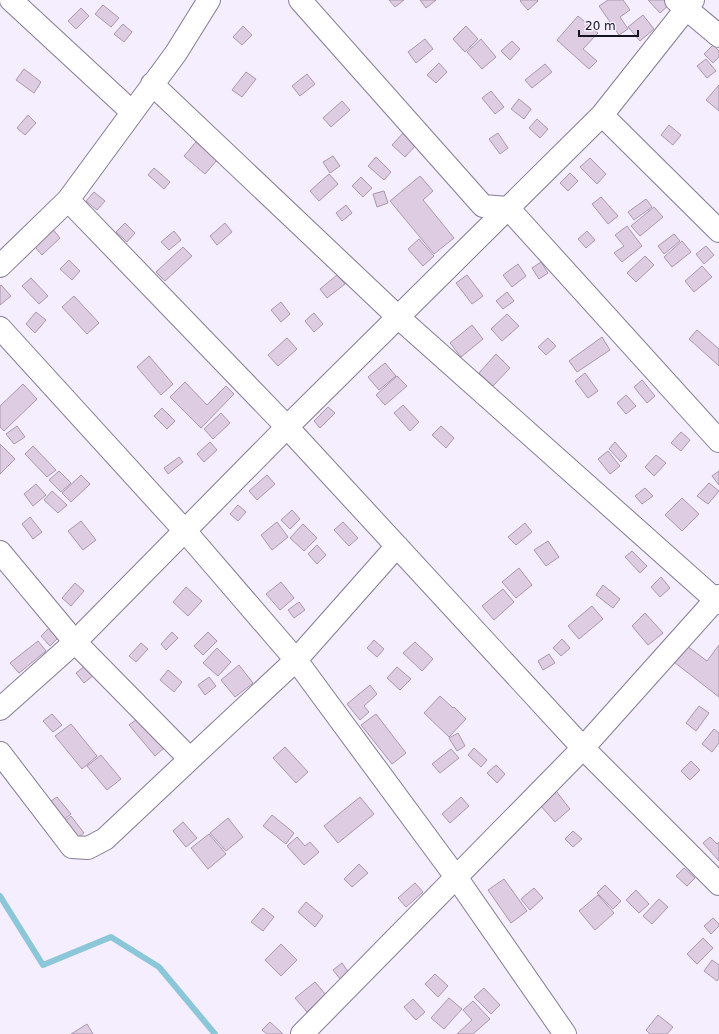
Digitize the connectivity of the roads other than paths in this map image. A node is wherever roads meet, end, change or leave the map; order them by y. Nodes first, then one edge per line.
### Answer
1 (11, 0) edge
2 (209, 0) edge
3 (300, 0) edge
4 (685, 3) edge
5 (719, 36) edge
6 (152, 84) junction
7 (132, 112) junction
8 (602, 115) junction
9 (68, 200) junction
10 (508, 208) junction
11 (719, 231) edge
12 (0, 266) edge
13 (398, 317) junction
14 (0, 328) edge
15 (287, 427) junction
16 (719, 441) edge
17 (185, 531) junction
18 (398, 546) junction
19 (0, 552) edge
20 (718, 599) edge
21 (75, 642) junction
22 (296, 660) junction
23 (0, 709) edge
24 (583, 748) junction
25 (0, 754) edge
26 (190, 759) junction
27 (456, 877) junction
28 (719, 884) edge
29 (302, 1034) edge
30 (565, 1034) edge

1 - 7 street
2 - 6 street
3 - 10 street
4 - 5 street
4 - 8 street
6 - 7 street
6 - 13 street
7 - 9 street
8 - 10 street
8 - 11 street
9 - 12 street
9 - 15 street
10 - 13 street
10 - 16 street
13 - 15 street
13 - 20 street
14 - 17 street
15 - 17 street
15 - 18 street
17 - 21 street
17 - 22 street
18 - 22 street
18 - 24 street
19 - 21 street
20 - 24 street
21 - 23 street
21 - 26 street
22 - 26 street
22 - 27 street
24 - 27 street
24 - 28 street
25 - 26 street
27 - 29 street
27 - 30 street

